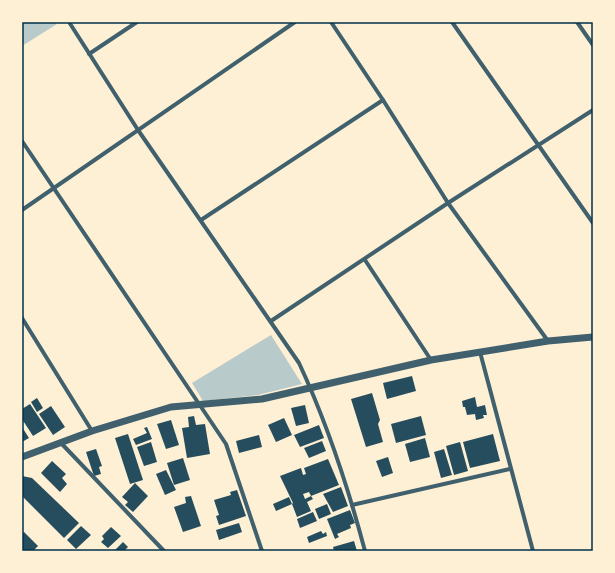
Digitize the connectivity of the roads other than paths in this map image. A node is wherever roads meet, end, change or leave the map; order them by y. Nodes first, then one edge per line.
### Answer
1 (69, 22) edge
2 (136, 22) edge
3 (295, 22) edge
4 (331, 22) edge
5 (452, 22) edge
6 (577, 22) edge
7 (593, 45) edge
8 (89, 54) junction
9 (383, 100) junction
10 (593, 110) edge
11 (138, 130) junction
12 (22, 141) edge
13 (538, 145) junction
14 (54, 188) junction
15 (448, 203) junction
16 (22, 210) edge
17 (201, 220) junction
18 (593, 223) edge
19 (365, 260) junction
20 (22, 318) edge
21 (272, 321) junction
22 (593, 337) edge
23 (548, 341) junction
24 (480, 352) junction
25 (431, 360) junction
26 (310, 387) junction
27 (201, 405) junction
28 (92, 431) junction
29 (60, 443) junction
30 (22, 457) edge
31 (510, 469) junction
32 (352, 505) junction
33 (164, 551) edge
34 (262, 551) edge
35 (365, 551) edge
36 (533, 551) edge

1 - 8 street
2 - 8 street
3 - 11 street
4 - 9 street
5 - 13 street
6 - 7 street
8 - 11 street
9 - 15 street
9 - 17 street
10 - 13 street
11 - 14 street
11 - 17 street
12 - 14 street
13 - 15 street
13 - 18 street
14 - 16 street
14 - 27 street
15 - 19 street
15 - 23 street
17 - 21 street
19 - 21 street
19 - 25 street
20 - 28 street
21 - 26 street
22 - 23 street
23 - 24 street
24 - 25 street
24 - 31 street
25 - 26 street
26 - 27 street
26 - 32 street
27 - 28 street
27 - 34 street
28 - 29 street
29 - 30 street
29 - 33 street
31 - 32 street
31 - 36 street
32 - 35 street

